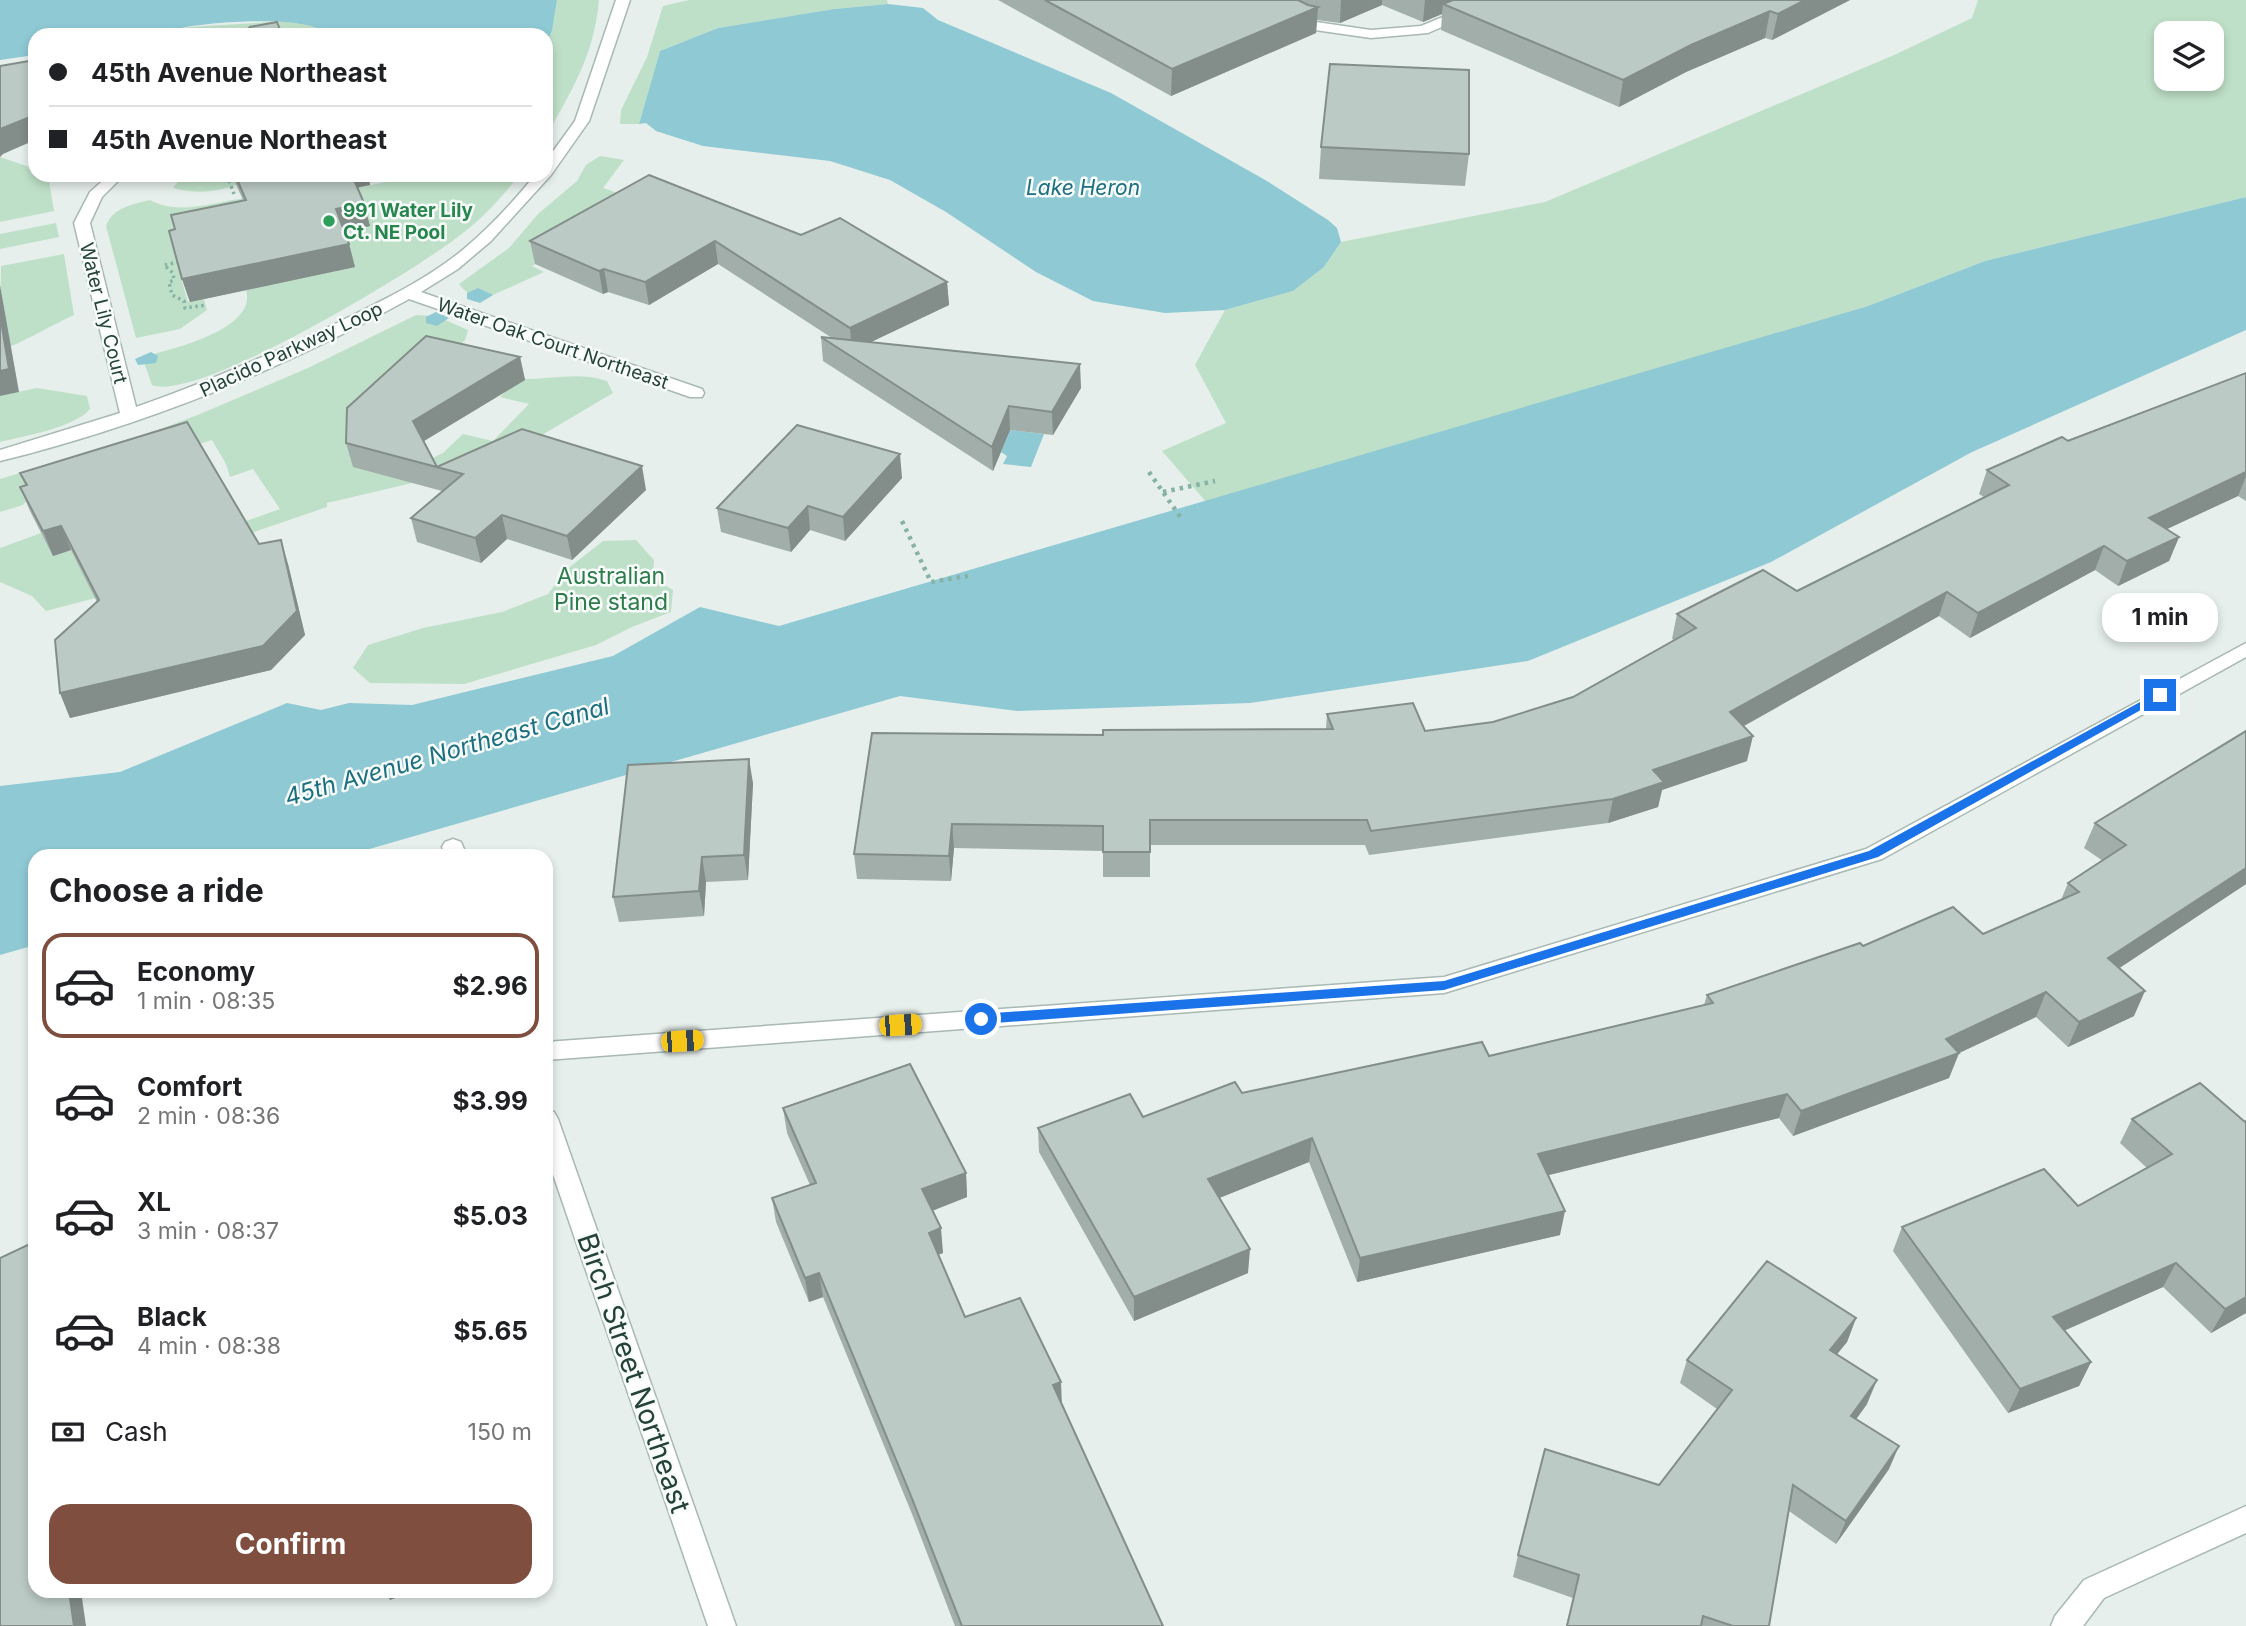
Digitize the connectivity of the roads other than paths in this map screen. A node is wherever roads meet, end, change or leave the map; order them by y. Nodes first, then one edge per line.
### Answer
1 (623, 0) edge
2 (1258, 0) edge
3 (1496, 0) edge
4 (553, 162) edge
5 (110, 182) edge
6 (537, 182) edge
7 (410, 294) junction
8 (696, 393) dead end
9 (130, 417) junction
10 (0, 456) edge
11 (2241, 656) edge
12 (553, 1050) edge
13 (553, 1139) edge
14 (2246, 1519) edge
15 (722, 1626) edge
16 (2065, 1626) edge

1 - 4 street, Placido Parkway Loop
2 - 3 street
5 - 9 street, Water Lily Court
6 - 7 street, Placido Parkway Loop
7 - 8 street, Water Oak Court Northeast
7 - 9 street, Placido Parkway Loop
9 - 10 street, Placido Parkway Loop
11 - 12 street
13 - 15 street, Birch Street Northeast
14 - 16 street

